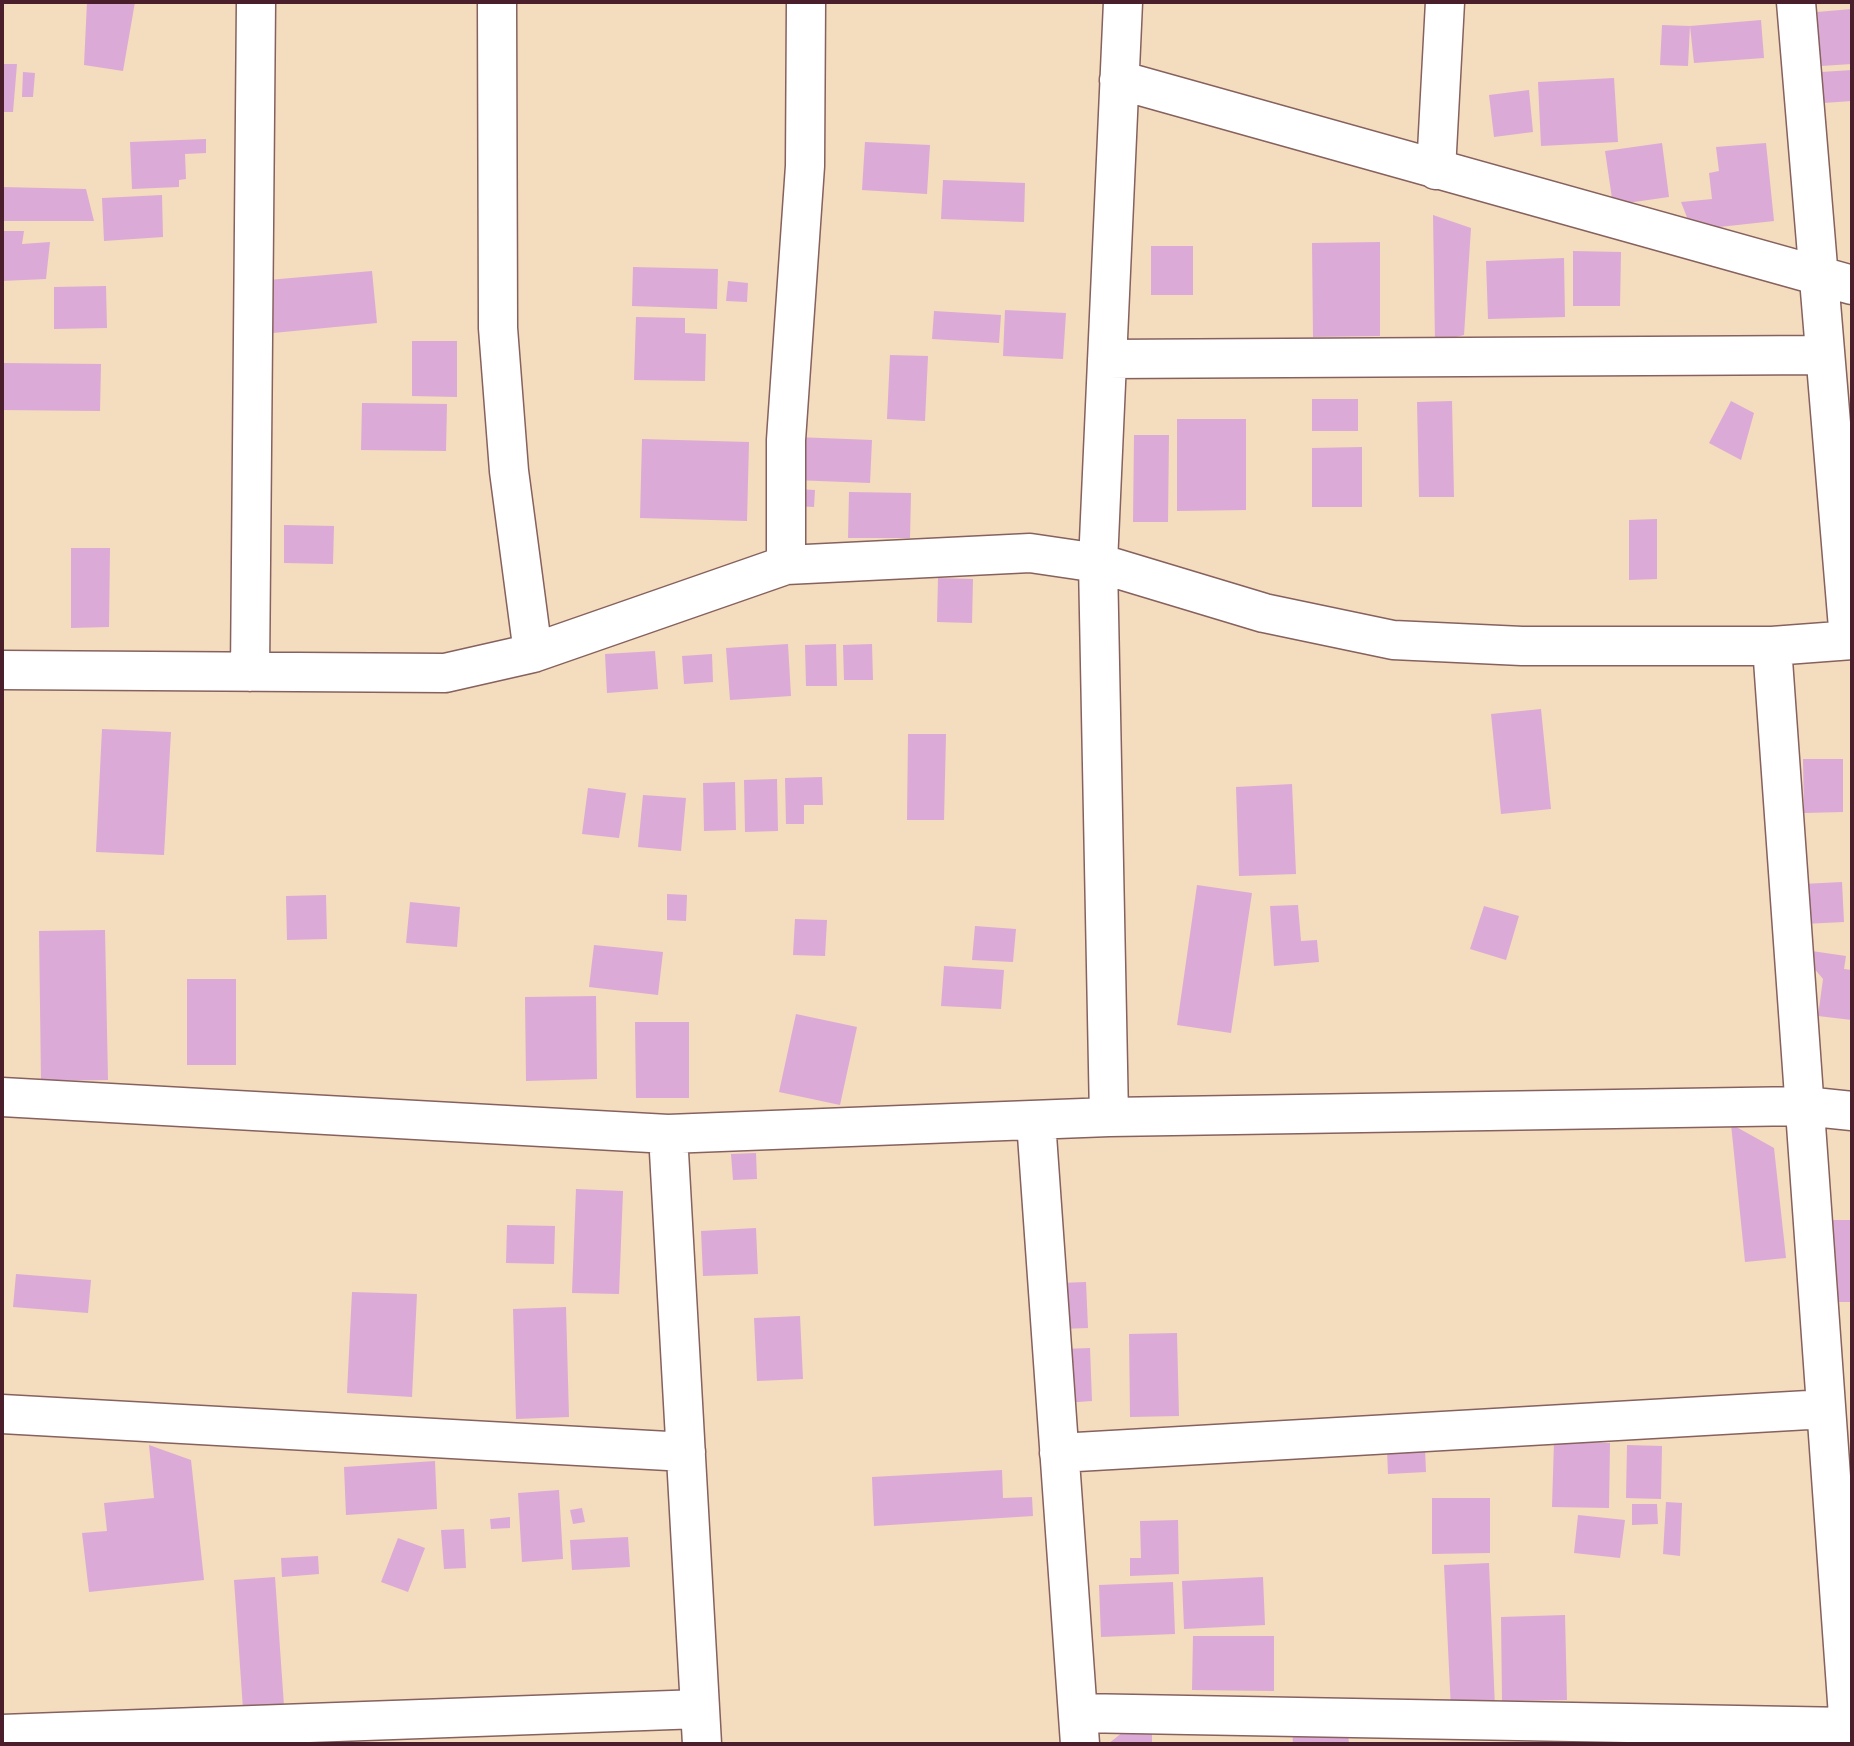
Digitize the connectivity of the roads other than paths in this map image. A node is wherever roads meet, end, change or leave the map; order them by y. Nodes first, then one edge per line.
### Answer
1 (256, 2) edge
2 (497, 2) edge
3 (806, 2) edge
4 (1123, 2) edge
5 (1445, 2) edge
6 (1796, 2) edge
7 (1119, 80) junction
8 (1436, 170) junction
9 (1835, 280) edge
10 (1825, 355) junction
11 (1107, 359) junction
12 (1098, 563) junction
13 (786, 565) junction
14 (1851, 640) edge
15 (1772, 646) junction
16 (533, 653) junction
17 (2, 670) edge
18 (250, 672) junction
19 (2, 1097) edge
20 (1804, 1106) junction
21 (1852, 1111) edge
22 (1109, 1117) junction
23 (1036, 1121) junction
24 (668, 1134) junction
25 (1826, 1409) junction
26 (2, 1414) edge
27 (686, 1452) junction
28 (1059, 1452) junction
29 (701, 1727) edge
30 (1079, 1728) edge
31 (2, 1734) edge
32 (1849, 1735) edge

1 - 18 street
2 - 16 street
3 - 13 street
4 - 7 street
5 - 8 street
6 - 9 street
7 - 8 street
7 - 11 street
8 - 9 street
9 - 10 street
10 - 11 street
10 - 14 street
11 - 12 street
12 - 13 street
12 - 15 street
12 - 22 street
13 - 16 street
14 - 15 street
15 - 20 street
16 - 18 street
17 - 18 street
19 - 24 street
20 - 21 street
20 - 22 street
20 - 25 street
22 - 23 street
23 - 24 street
23 - 28 street
24 - 27 street
25 - 28 street
25 - 32 street
26 - 27 street
27 - 29 street
28 - 30 street
29 - 31 street
30 - 32 street

